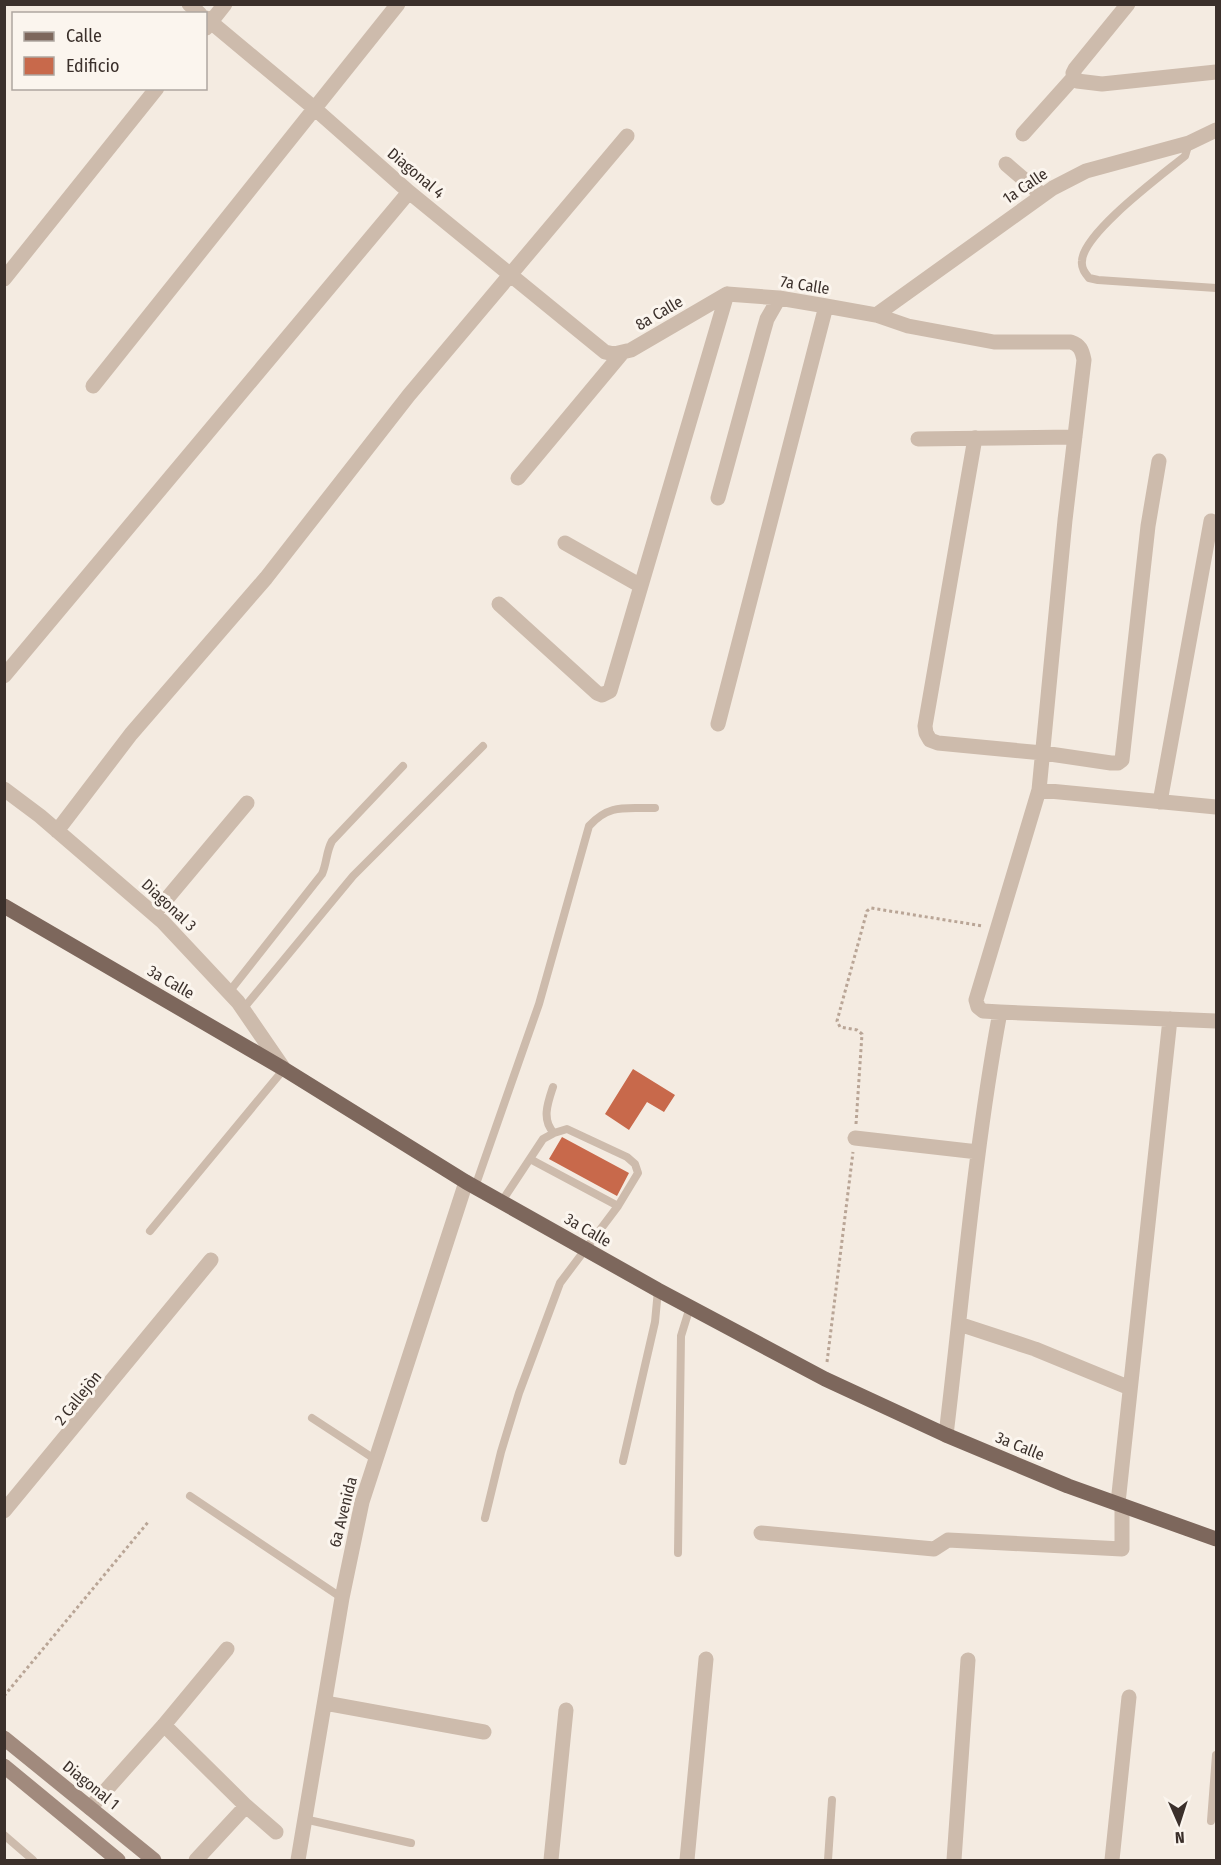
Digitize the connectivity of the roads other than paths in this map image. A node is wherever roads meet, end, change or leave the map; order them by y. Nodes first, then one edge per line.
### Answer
1 (225, 4) edge
2 (398, 4) edge
3 (1128, 4) edge
4 (207, 18) edge
5 (207, 22) edge
6 (1216, 72) edge
7 (1074, 77) junction
8 (155, 90) edge
9 (314, 108) junction
10 (1216, 130) edge
11 (1023, 134) dead end
12 (627, 136) dead end
13 (1189, 143) junction
14 (1006, 164) dead end
15 (409, 192) junction
16 (1042, 195) junction
17 (511, 273) junction
18 (4, 279) edge
19 (1216, 288) edge
20 (727, 294) junction
21 (780, 298) junction
22 (826, 306) junction
23 (876, 315) junction
24 (605, 352) joint
25 (623, 352) junction
26 (93, 386) dead end
27 (1075, 437) junction
28 (975, 438) junction
29 (918, 439) dead end
30 (1159, 461) dead end
31 (518, 478) dead end
32 (718, 498) dead end
33 (1211, 521) dead end
34 (564, 543) dead end
35 (641, 586) junction
36 (499, 604) dead end
37 (4, 676) edge
38 (718, 724) dead end
39 (483, 746) dead end
40 (1043, 753) junction
41 (402, 766) dead end
42 (4, 789) edge
43 (1039, 790) junction
44 (1160, 802) junction
45 (247, 803) dead end
46 (1216, 807) edge
47 (655, 808) dead end
48 (57, 831) junction
49 (4, 906) edge
50 (154, 914) junction
51 (229, 992) junction
52 (243, 1009) junction
53 (1000, 1012) junction
54 (1170, 1019) junction
55 (1216, 1021) edge
56 (284, 1069) junction
57 (553, 1087) dead end
58 (554, 1133) junction
59 (855, 1138) road end
60 (978, 1152) junction
61 (530, 1160) junction
62 (470, 1184) junction
63 (502, 1201) junction
64 (618, 1206) junction
65 (150, 1231) dead end
66 (585, 1249) junction
67 (211, 1260) dead end
68 (658, 1290) junction
69 (175, 1304) joint
70 (690, 1307) junction
71 (959, 1324) junction
72 (1130, 1388) junction
73 (312, 1418) dead end
74 (946, 1436) junction
75 (376, 1460) junction
76 (623, 1461) dead end
77 (42, 1466) joint
78 (190, 1496) dead end
79 (1120, 1504) junction
80 (8, 1506) edge
81 (486, 1518) dead end
82 (1190, 1530) junction
83 (1216, 1530) edge
84 (761, 1533) dead end
85 (1216, 1539) edge
86 (1216, 1547) edge
87 (678, 1553) dead end
88 (342, 1598) junction
89 (227, 1649) dead end
90 (706, 1659) dead end
91 (968, 1660) dead end
92 (1129, 1697) dead end
93 (325, 1703) junction
94 (566, 1710) dead end
95 (164, 1725) junction
96 (484, 1732) dead end
97 (4, 1738) edge
98 (1216, 1755) edge
99 (4, 1766) edge
100 (832, 1800) dead end
101 (246, 1806) junction
102 (90, 1808) junction
103 (304, 1819) junction
104 (1210, 1821) dead end
105 (276, 1832) dead end
106 (4, 1835) edge
107 (411, 1843) dead end
108 (33, 1860) edge
109 (118, 1860) edge
110 (154, 1860) edge
111 (196, 1860) edge
112 (298, 1860) edge
113 (551, 1860) edge
114 (687, 1860) edge
115 (828, 1860) edge
116 (954, 1860) edge
117 (1112, 1860) edge

1 - 4 street
2 - 9 street
3 - 7 street
5 - 9 street, Diagonal 4
6 - 7 street
7 - 11 street
8 - 18 street
9 - 15 street, Diagonal 4
9 - 26 street
10 - 13 street, 1a Calle
12 - 17 street
13 - 16 street, 1a Calle
13 - 19 lane
14 - 16 street
15 - 17 street, Diagonal 4
15 - 37 street
16 - 23 street, 1a Calle
17 - 24 street, Diagonal 4
17 - 48 street
20 - 21 street, 7a Calle
20 - 25 street, 8a Calle
20 - 35 street
21 - 22 street, 7a Calle
21 - 32 street
22 - 23 street, 7a Calle
22 - 38 street
23 - 27 street, 7a Calle
24 - 25 street, 8a Calle
25 - 31 street
27 - 28 street
27 - 40 street
28 - 29 street
28 - 40 street
30 - 40 street
33 - 44 street
34 - 35 street
35 - 36 street
39 - 52 lane
40 - 43 street
41 - 51 lane
42 - 48 street, Diagonal 3
43 - 44 street
43 - 53 street
44 - 46 street
45 - 50 street
47 - 62 lane
48 - 50 street, Diagonal 3
49 - 56 main road, 3a Calle
50 - 51 street, Diagonal 3
51 - 52 street, Diagonal 3
52 - 56 street, Diagonal 3
53 - 54 street
53 - 60 street
54 - 55 street
54 - 72 street
56 - 62 main road, 3a Calle
56 - 65 lane
57 - 58 lane
58 - 61 lane
58 - 64 lane
59 - 60 street
60 - 71 street
61 - 63 lane
61 - 64 lane
62 - 63 main road, 3a Calle
62 - 75 street, 6a Avenida
63 - 66 main road, 3a Calle
64 - 66 lane
66 - 68 main road, 3a Calle
66 - 81 lane
67 - 69 street
68 - 70 main road, 3a Calle
68 - 76 lane
69 - 77 lane, 2 Callejòn
70 - 74 main road, 3a Calle
70 - 87 lane
71 - 72 street
71 - 74 street
72 - 79 street
73 - 75 lane
74 - 79 main road, 3a Calle
75 - 88 street, 6a Avenida
77 - 80 street
78 - 88 lane
79 - 82 main road, 3a Calle
79 - 84 street
82 - 83 main road, 3a Calle
82 - 85 main road, 3a Calle
82 - 86 main road, 3a Calle
88 - 93 street, 6a Avenida
89 - 95 street
90 - 114 street
91 - 116 street
92 - 117 street
93 - 96 street
93 - 103 street, 6a Avenida
94 - 113 street
95 - 101 street
95 - 102 street
97 - 102 main road, Diagonal 1
98 - 104 lane
99 - 109 main road
100 - 115 lane
101 - 105 street
101 - 111 street
102 - 110 main road, Diagonal 1
103 - 107 lane
103 - 112 street, 6a Avenida
106 - 108 lane

